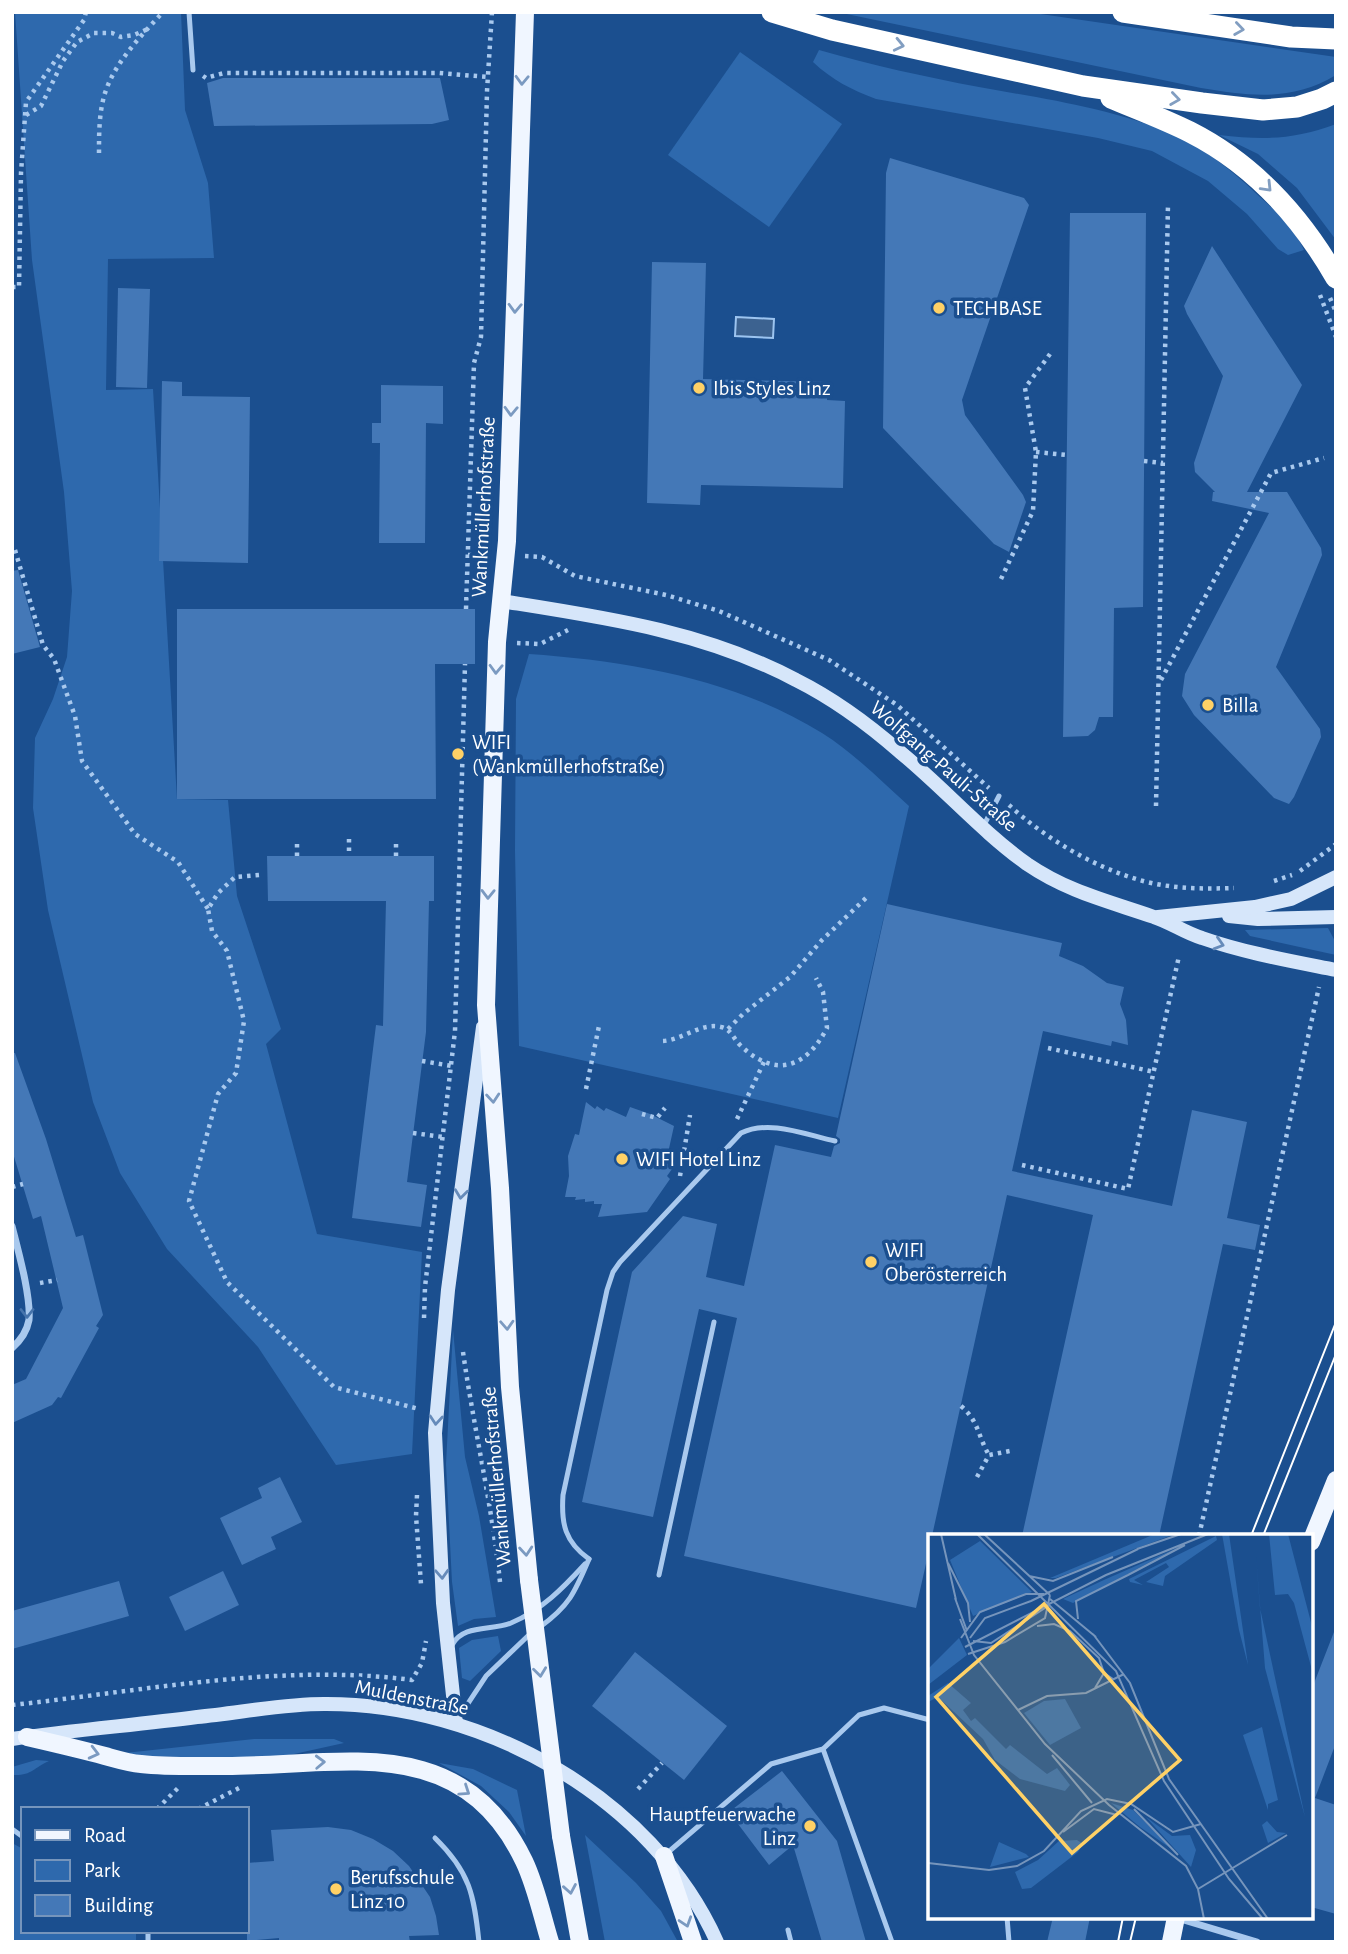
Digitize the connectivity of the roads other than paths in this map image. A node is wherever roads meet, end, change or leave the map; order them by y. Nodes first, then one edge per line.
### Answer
1 (189, 12) edge
2 (525, 12) edge
3 (772, 12) edge
4 (1123, 12) edge
5 (1336, 39) edge
6 (193, 70) road end
7 (1083, 86) junction
8 (1336, 92) edge
9 (1327, 283) edge
10 (501, 601) junction
11 (999, 796) road end
12 (983, 827) junction
13 (1336, 877) edge
14 (1207, 914) junction
15 (1156, 917) junction
16 (1336, 917) edge
17 (1336, 970) edge
18 (486, 1005) junction
19 (835, 1141) dead end
20 (12, 1226) edge
21 (714, 1322) dead end
22 (12, 1348) edge
23 (1336, 1480) edge
24 (1313, 1537) edge
25 (589, 1559) junction
26 (659, 1575) dead end
27 (447, 1655) junction
28 (928, 1719) edge
29 (456, 1723) junction
30 (20, 1738) edge
31 (823, 1749) junction
32 (435, 1838) dead end
33 (664, 1856) junction
34 (1007, 1919) edge
35 (1176, 1919) edge
36 (1182, 1919) edge
37 (788, 1930) dead end
38 (479, 1942) edge
39 (550, 1942) edge
40 (580, 1942) edge
41 (693, 1942) edge
42 (717, 1942) edge
43 (791, 1942) edge
44 (892, 1942) edge
45 (1009, 1942) edge
46 (1171, 1942) edge
47 (1257, 1942) edge

1 - 6 lane
2 -> 10 main road, Wankmüllerhofstraße
3 -> 7 highway
4 -> 5 highway
7 -> 8 highway
7 -> 9 highway
10 - 12 main road, Wolfgang-Pauli-Straße
10 -> 18 main road, Wankmüllerhofstraße
11 - 12 lane
12 - 15 main road, Wolfgang-Pauli-Straße
13 - 14 main road, Wolfgang-Pauli-Straße
14 - 15 main road, Wolfgang-Pauli-Straße
14 - 16 main road, Wolfgang-Pauli-Straße
15 -> 17 main road, Wolfgang-Pauli-Straße
18 -> 27 main road, Wankmüllerhofstraße
18 -> 40 main road, Wankmüllerhofstraße, bridge
19 - 25 lane
20 -> 22 street
21 - 26 lane
23 - 24 main road
25 - 27 lane
25 - 29 lane
27 - 29 main road, Wankmüllerhofstraße
28 - 31 lane
29 - 30 main road, Muldenstraße
29 - 33 main road, Muldenstraße
30 -> 39 main road
31 - 33 lane
31 - 44 lane
32 - 38 lane
33 -> 41 main road
33 - 42 main road, Muldenstraße
34 - 45 lane
35 - 46 main road
36 - 47 street
37 - 43 lane

